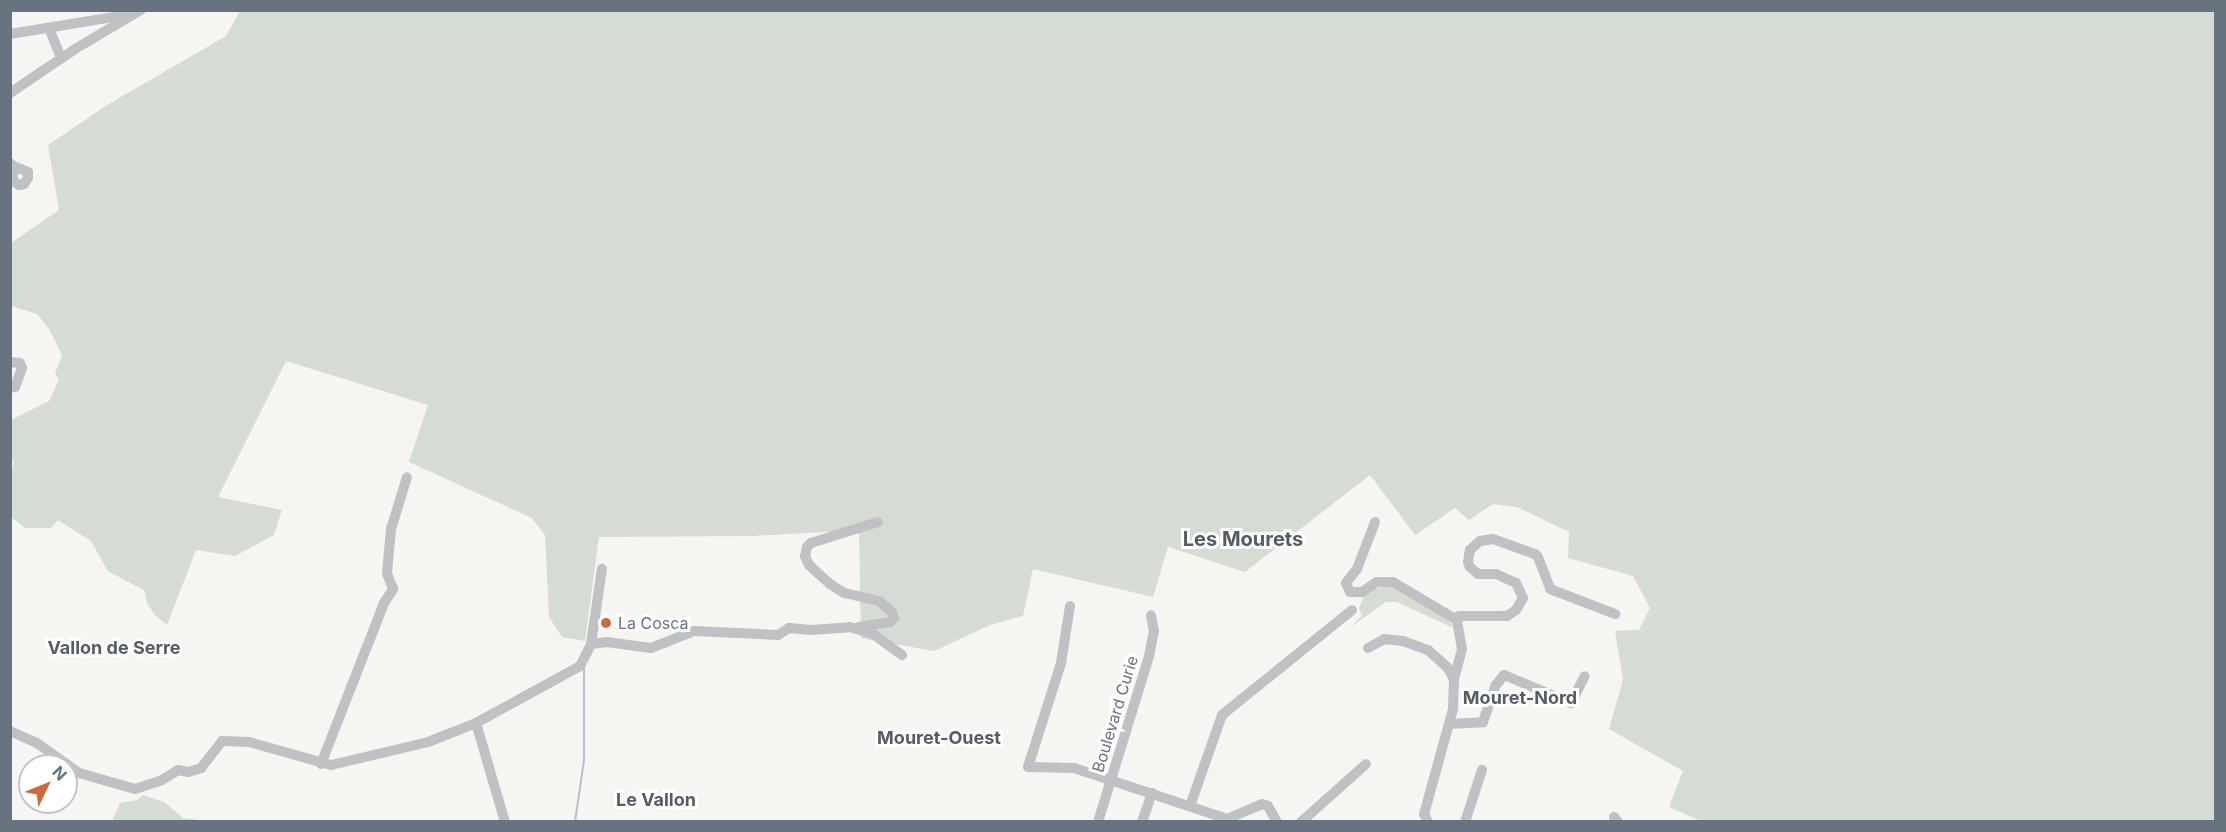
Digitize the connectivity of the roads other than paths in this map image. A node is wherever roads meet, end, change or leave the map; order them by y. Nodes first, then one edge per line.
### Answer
1 (138, 12) edge
2 (49, 28) junction
3 (10, 34) edge
4 (61, 58) junction
5 (10, 93) edge
6 (10, 362) edge
7 (10, 388) edge
8 (407, 477) dead end
9 (878, 522) dead end
10 (1375, 522) dead end
11 (602, 569) dead end
12 (1070, 606) dead end
13 (1352, 610) dead end
14 (1615, 614) dead end
15 (1151, 615) dead end
16 (1457, 620) junction
17 (850, 627) junction
18 (591, 644) junction
19 (1368, 648) dead end
20 (902, 655) dead end
21 (1585, 676) dead end
22 (1454, 679) junction
23 (476, 723) junction
24 (1449, 724) junction
25 (10, 731) edge
26 (321, 764) junction
27 (1366, 764) dead end
28 (1482, 770) dead end
29 (1111, 780) junction
30 (1152, 794) junction
31 (1190, 806) junction
32 (505, 822) edge
33 (1098, 822) edge
34 (1142, 822) edge
35 (1277, 822) edge
36 (1301, 822) edge
37 (1428, 822) edge
38 (1465, 822) edge

1 - 2 street
1 - 4 street
2 - 3 street
2 - 4 street
4 - 5 street
6 - 7 street
8 - 26 street
9 - 17 street
10 - 16 street
11 - 18 street
12 - 29 street
13 - 31 street
14 - 16 street
15 - 29 street, Boulevard Curie
16 - 22 street
17 - 18 street
17 - 20 street
18 - 23 street
19 - 22 street
21 - 24 street
22 - 24 street
23 - 26 street
23 - 32 street
24 - 37 street
25 - 26 street
27 - 36 street
28 - 38 street
29 - 30 street
29 - 33 street, Boulevard Curie
30 - 31 street
30 - 34 street
31 - 35 street

